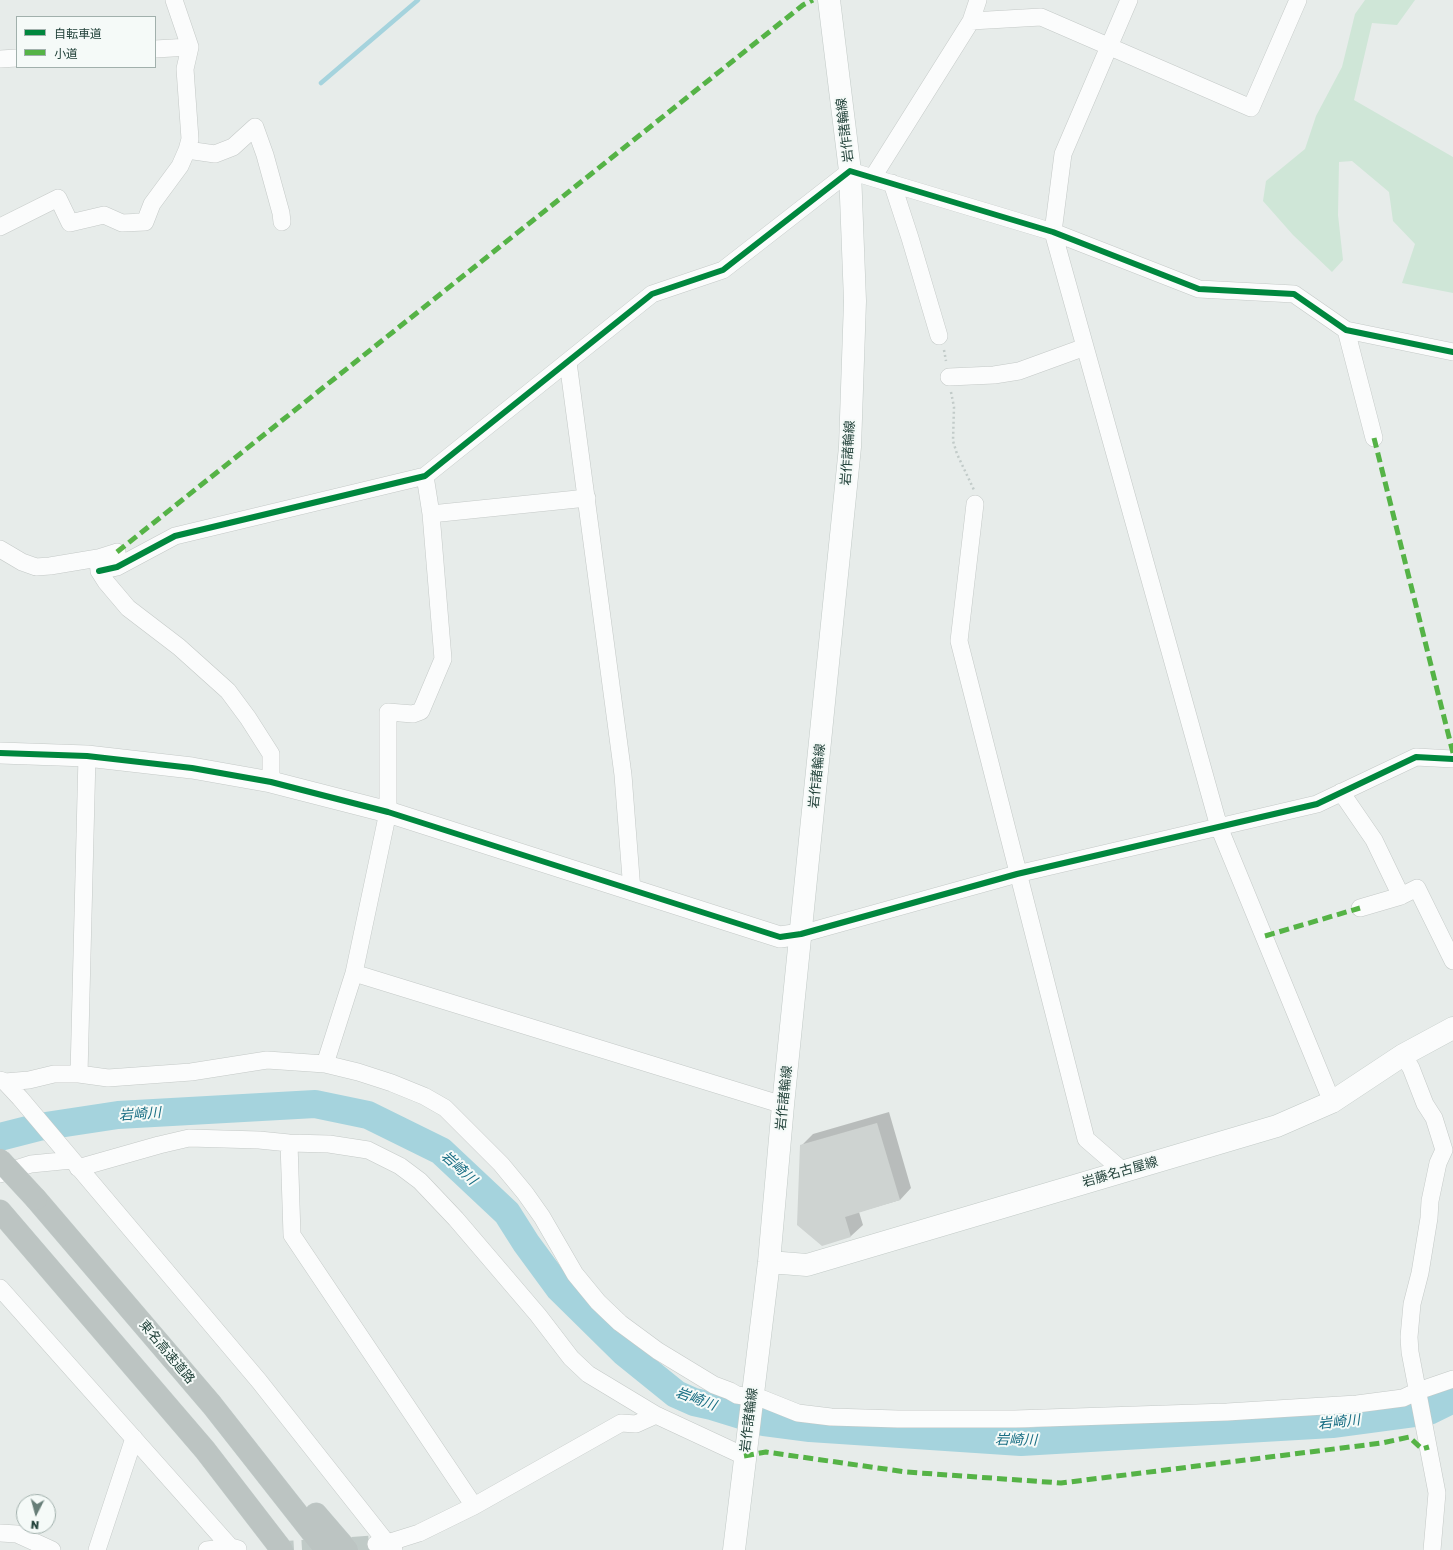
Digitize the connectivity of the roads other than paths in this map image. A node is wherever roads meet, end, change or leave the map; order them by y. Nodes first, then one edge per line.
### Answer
1 (174, 0) edge
2 (829, 0) edge
3 (978, 0) edge
4 (1129, 0) edge
5 (1298, 0) edge
6 (971, 21) junction
7 (1109, 46) junction
8 (190, 47) junction
9 (156, 49) edge
10 (16, 58) edge
11 (0, 59) edge
12 (188, 150) junction
13 (850, 171) junction
14 (873, 177) junction
15 (892, 183) junction
16 (282, 222) dead end
17 (0, 227) edge
18 (1053, 232) junction
19 (1346, 330) junction
20 (938, 336) road end
21 (1085, 346) junction
22 (1453, 352) edge
23 (568, 362) junction
24 (949, 377) road end
25 (1374, 438) dead end
26 (425, 476) junction
27 (587, 498) junction
28 (975, 504) road end
29 (431, 514) junction
30 (0, 549) edge
31 (117, 552) dead end
32 (98, 564) junction
33 (0, 753) edge
34 (87, 756) junction
35 (1453, 759) edge
36 (271, 782) junction
37 (1341, 792) junction
38 (388, 812) junction
39 (1219, 827) junction
40 (1017, 874) junction
41 (632, 891) junction
42 (1401, 896) junction
43 (1360, 908) dead end
44 (801, 934) junction
45 (1453, 961) edge
46 (354, 973) junction
47 (1453, 1028) edge
48 (1403, 1054) junction
49 (325, 1064) junction
50 (79, 1074) junction
51 (2, 1081) edge
52 (1332, 1102) junction
53 (783, 1105) junction
54 (289, 1143) junction
55 (1449, 1150) edge
56 (0, 1160) edge
57 (72, 1160) junction
58 (1123, 1171) junction
59 (0, 1175) edge
60 (0, 1211) edge
61 (86, 1256) junction
62 (769, 1262) junction
63 (0, 1288) edge
64 (1453, 1379) edge
65 (1419, 1396) junction
66 (752, 1400) junction
67 (656, 1415) junction
68 (134, 1438) junction
69 (745, 1449) junction
70 (474, 1506) junction
71 (0, 1533) edge
72 (384, 1546) edge
73 (235, 1549) edge
74 (52, 1550) edge
75 (96, 1550) edge
76 (207, 1550) edge
77 (282, 1550) edge
78 (326, 1550) edge
79 (347, 1550) edge
80 (734, 1550) edge
81 (1432, 1550) edge

1 - 8 street
2 - 13 main road, 岩作諸輪線
3 - 6 street
4 - 7 street
5 - 7 street
6 - 7 street
6 - 14 street
7 - 18 street
8 - 9 street
8 - 12 street
10 - 11 street
12 - 16 street
12 - 17 street
13 - 14 street
13 - 23 street
13 - 44 main road, 岩作諸輪線
14 - 15 street
15 - 18 street
15 - 20 street
18 - 19 street
18 - 21 street
19 - 22 street
19 - 25 street
21 - 24 street
21 - 39 street
23 - 26 street
23 - 27 street
26 - 29 street
26 - 32 street
27 - 29 street
27 - 41 street
28 - 40 street
29 - 38 street
30 - 32 street
31 - 32 street
32 - 36 street
33 - 34 street
34 - 36 street
34 - 50 street
35 - 37 street
36 - 38 street
37 - 39 street
37 - 42 street
38 - 41 street
38 - 46 street
39 - 40 street
39 - 52 street
40 - 44 street
40 - 58 street
41 - 44 street
42 - 43 street
42 - 45 street
44 - 53 main road, 岩作諸輪線
46 - 49 street
46 - 53 street
47 - 48 main road, 岩藤名古屋線
48 - 52 main road, 岩藤名古屋線
48 - 55 street
49 - 50 street
49 - 66 street
50 - 51 street
51 - 57 street
52 - 58 main road, 岩藤名古屋線
53 - 62 main road, 岩作諸輪線
54 - 57 street
54 - 67 street
54 - 70 street
55 - 65 street
56 - 61 highway, 東名高速道路, bridge
57 - 59 street
57 - 72 street
58 - 62 main road, 岩藤名古屋線
60 - 77 highway
61 - 78 highway, 東名高速道路
61 - 79 highway
62 - 66 main road, 岩作諸輪線
63 - 68 street
64 - 65 street
65 - 66 street
65 - 81 street
66 - 69 main road, 岩作諸輪線
67 - 69 street
67 - 70 street
68 - 73 street
68 - 75 street
69 - 80 main road, 岩作諸輪線
70 - 72 street
71 - 74 street
73 - 76 street

